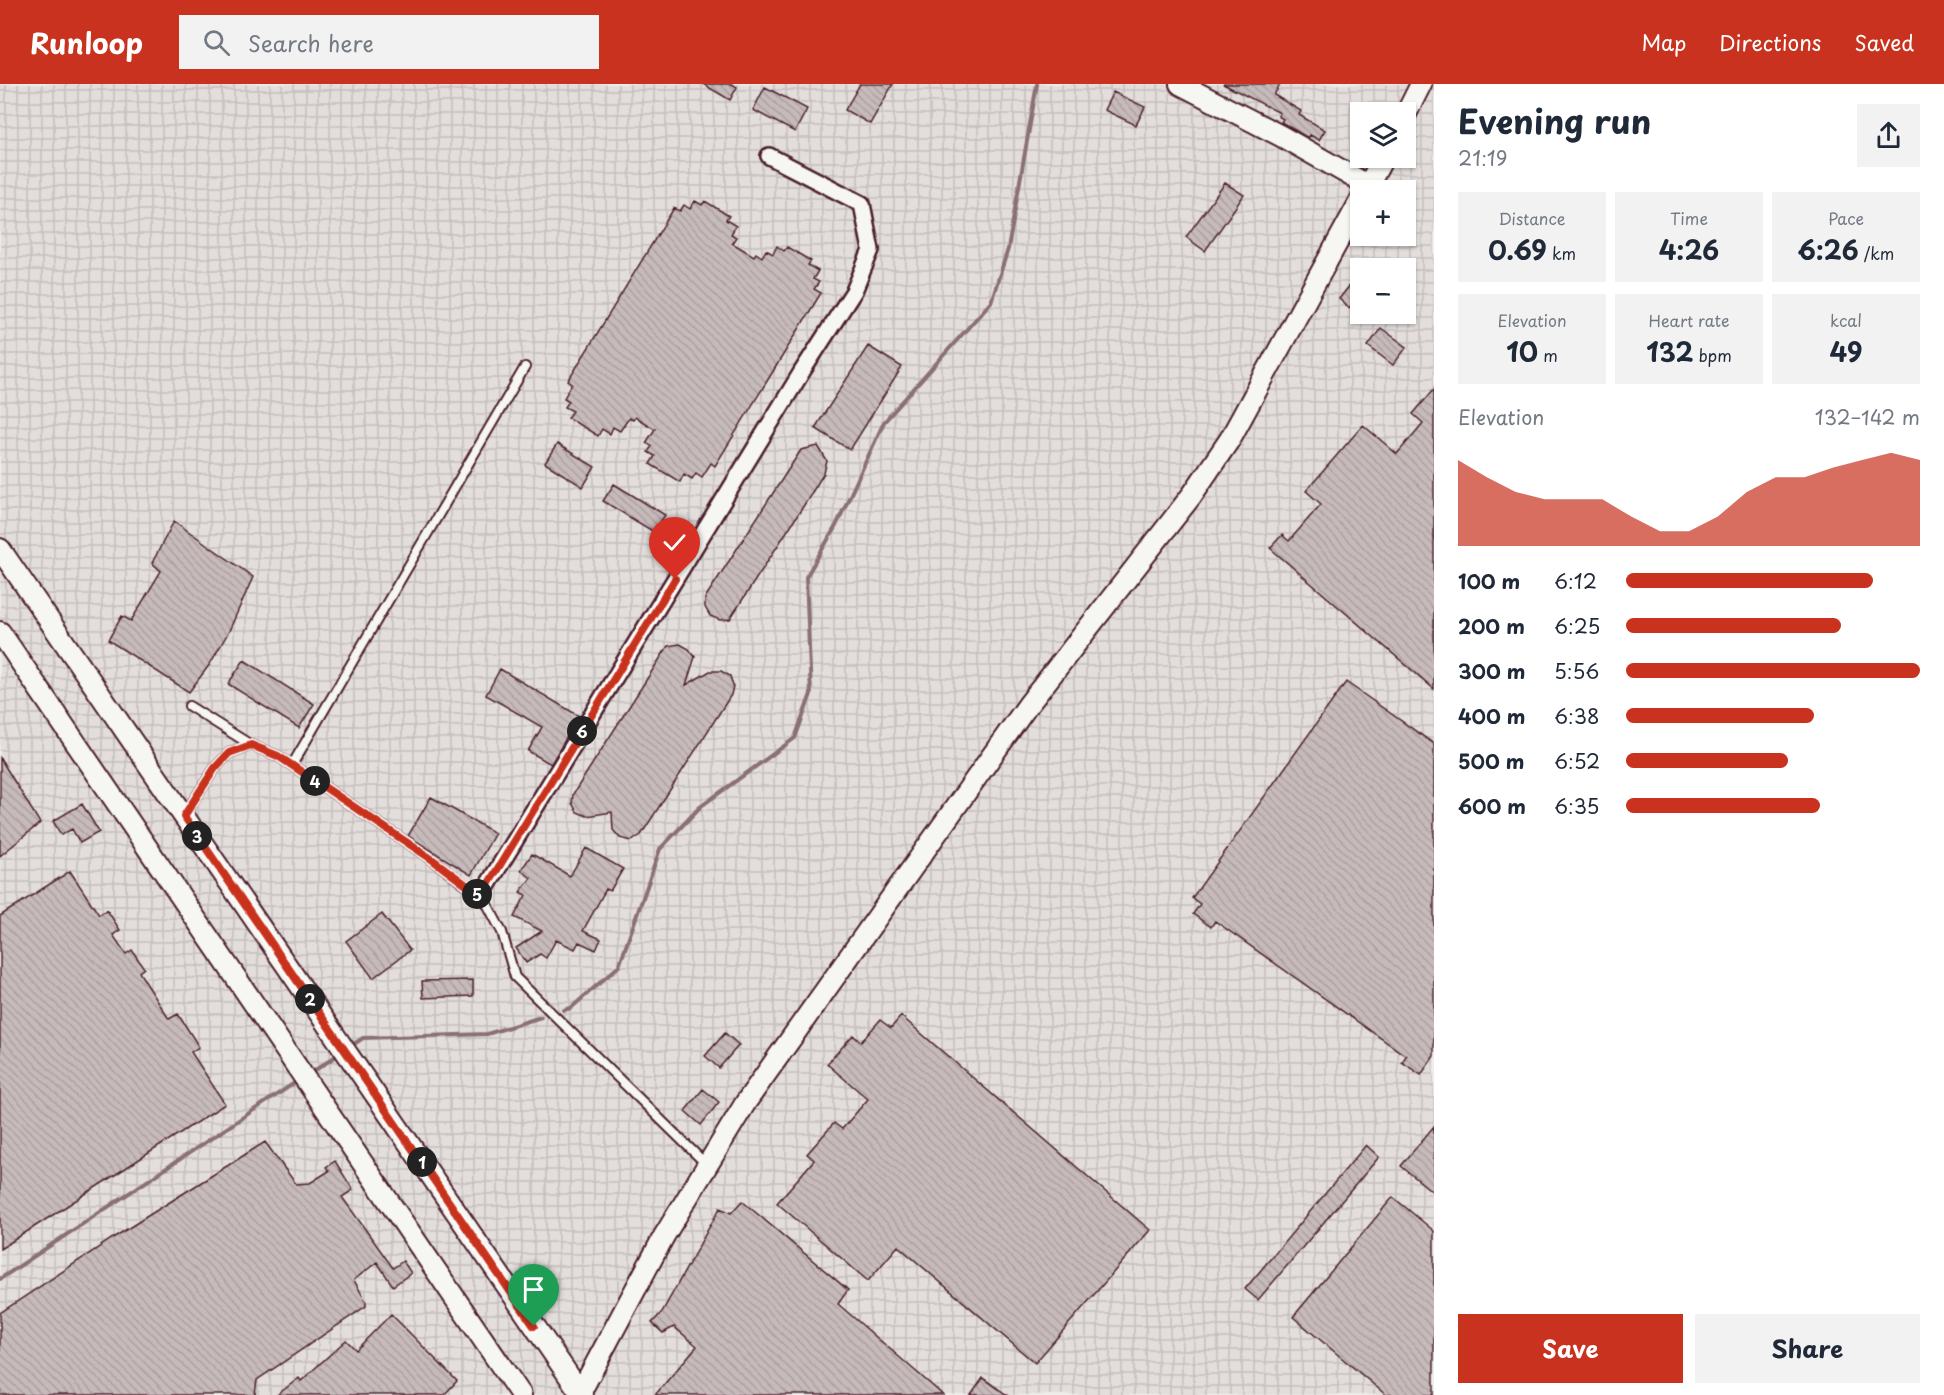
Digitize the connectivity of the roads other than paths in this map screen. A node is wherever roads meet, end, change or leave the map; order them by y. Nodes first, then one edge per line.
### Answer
1 (1180, 84) edge
2 (1421, 84) edge
3 (1412, 102) edge
4 (769, 156) dead end
5 (1350, 182) edge
6 (1350, 219) edge
7 (525, 367) dead end
8 (0, 549) edge
9 (0, 632) edge
10 (189, 706) dead end
11 (251, 745) junction
12 (292, 765) junction
13 (184, 816) junction
14 (481, 896) junction
15 (708, 1166) junction
16 (581, 1394) edge
17 (521, 1395) edge

1 - 5 street
2 - 3 street
4 - 14 street
6 - 15 street
7 - 12 lane
8 - 13 street
9 - 17 street
10 - 11 lane
11 - 12 lane
11 - 13 lane
12 - 14 lane
13 - 16 street
14 - 15 lane
15 - 16 street

